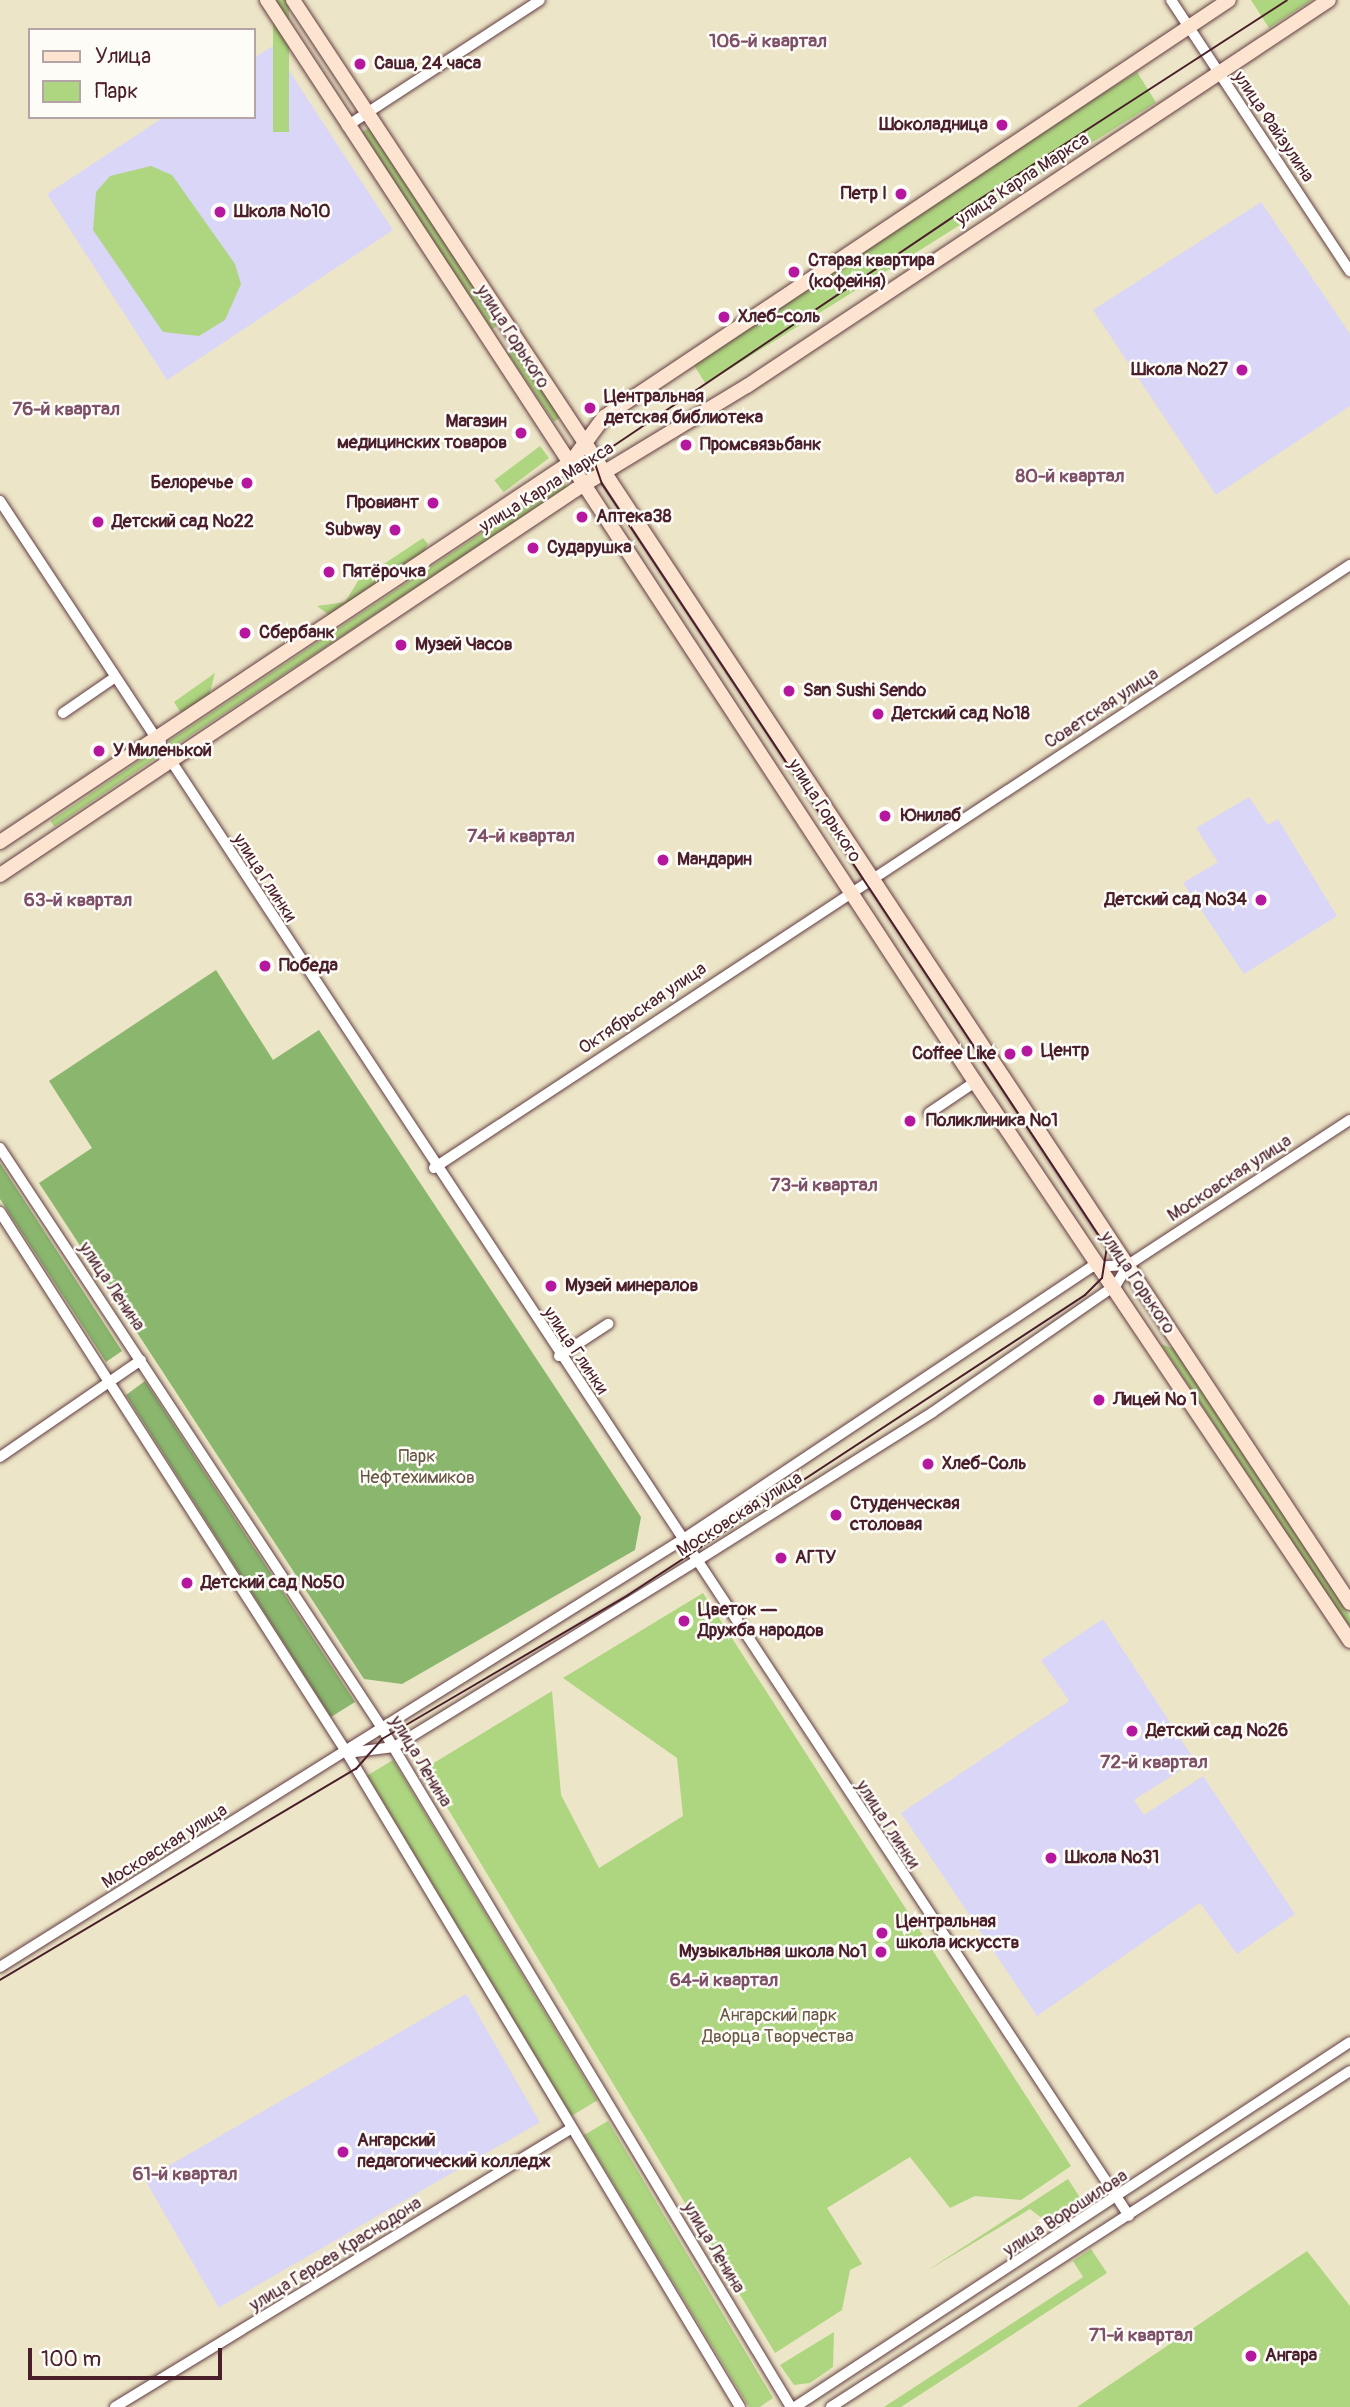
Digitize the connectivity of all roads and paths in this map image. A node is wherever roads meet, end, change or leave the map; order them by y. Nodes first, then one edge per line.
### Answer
1 (267, 0) edge
2 (293, 0) edge
3 (540, 0) edge
4 (1171, 0) edge
5 (1229, 0) edge
6 (1329, 0) edge
7 (1189, 27) junction
8 (1218, 73) junction
9 (366, 114) junction
10 (347, 126) junction
11 (1350, 271) edge
12 (516, 336) junction
13 (497, 349) junction
14 (583, 441) junction
15 (571, 462) junction
16 (606, 474) junction
17 (587, 483) junction
18 (0, 500) edge
19 (1350, 565) edge
20 (114, 678) junction
21 (63, 713) dead end
22 (156, 739) junction
23 (170, 760) junction
24 (0, 842) edge
25 (0, 875) edge
26 (871, 879) junction
27 (853, 891) junction
28 (975, 1082) junction
29 (929, 1113) dead end
30 (1350, 1120) edge
31 (0, 1148) edge
32 (434, 1168) junction
33 (0, 1212) edge
34 (1101, 1264) junction
35 (1128, 1265) junction
36 (1115, 1285) junction
37 (608, 1324) dead end
38 (559, 1356) junction
39 (141, 1360) junction
40 (109, 1381) junction
41 (0, 1457) edge
42 (682, 1540) junction
43 (695, 1562) junction
44 (1350, 1603) edge
45 (1350, 1641) edge
46 (380, 1725) junction
47 (394, 1747) junction
48 (347, 1753) junction
49 (0, 1967) edge
50 (1350, 2042) edge
51 (1350, 2071) edge
52 (572, 2128) junction
53 (1116, 2199) junction
54 (1129, 2216) junction
55 (116, 2407) edge
56 (740, 2407) edge
57 (793, 2407) edge
58 (831, 2407) edge

1 - 10 main road, улица Горького
2 - 9 main road, улица Горького
3 - 9 street
4 - 7 street, улица Файзулина
5 - 7 main road, улица Карла Маркса
6 - 8 main road, улица Карла Маркса
7 - 8 street, улица Файзулина
7 - 14 main road, улица Карла Маркса
8 - 11 street, улица Файзулина
8 - 16 main road, улица Карла Маркса
9 - 10 street
9 - 12 main road, улица Горького
10 - 13 main road, улица Горького
12 - 13 main road
12 - 14 main road, улица Горького
13 - 15 main road, улица Горького
14 - 15 main road, улица Карла Маркса
14 - 16 main road, улица Горького
15 - 17 main road, улица Горького
15 - 22 main road, улица Карла Маркса
16 - 17 main road, улица Карла Маркса
16 - 26 main road, улица Горького
17 - 23 main road, улица Карла Маркса
17 - 27 main road, улица Горького
18 - 20 street, улица Глинки
19 - 26 street, Советская улица
20 - 21 street
20 - 22 street, улица Глинки
22 - 23 street, улица Глинки
22 - 24 main road, улица Карла Маркса
23 - 25 main road, улица Карла Маркса
23 - 32 street, улица Глинки
26 - 27 street, Октябрьская улица
26 - 35 main road, улица Горького
27 - 28 main road, улица Горького
27 - 32 street, Октябрьская улица
28 - 29 street
28 - 34 main road, улица Горького
30 - 35 street, Московская улица
31 - 39 street, улица Ленина
32 - 38 street, улица Глинки
33 - 40 street
34 - 35 street
34 - 36 main road, улица Горького
34 - 42 street, Московская улица
35 - 36 street, Московская улица
35 - 44 main road, улица Горького
36 - 43 street, Московская улица
36 - 45 main road, улица Горького
37 - 38 street
38 - 42 street, улица Глинки
39 - 40 street
39 - 46 street, улица Ленина
40 - 41 street
40 - 48 street
42 - 43 street, улица Глинки
42 - 46 street, Московская улица
43 - 47 street, Московская улица
43 - 53 street, улица Глинки
46 - 47 street, улица Ленина
46 - 48 street, Московская улица
47 - 48 street, Московская улица
47 - 57 street, улица Ленина
48 - 49 street, Московская улица
48 - 52 street
50 - 53 street, улица Ворошилова
51 - 54 street, улица Ворошилова
52 - 55 street, улица Героев Краснодона
52 - 56 street
53 - 54 street, улица Глинки
53 - 57 street, улица Ворошилова
54 - 58 street, улица Ворошилова

